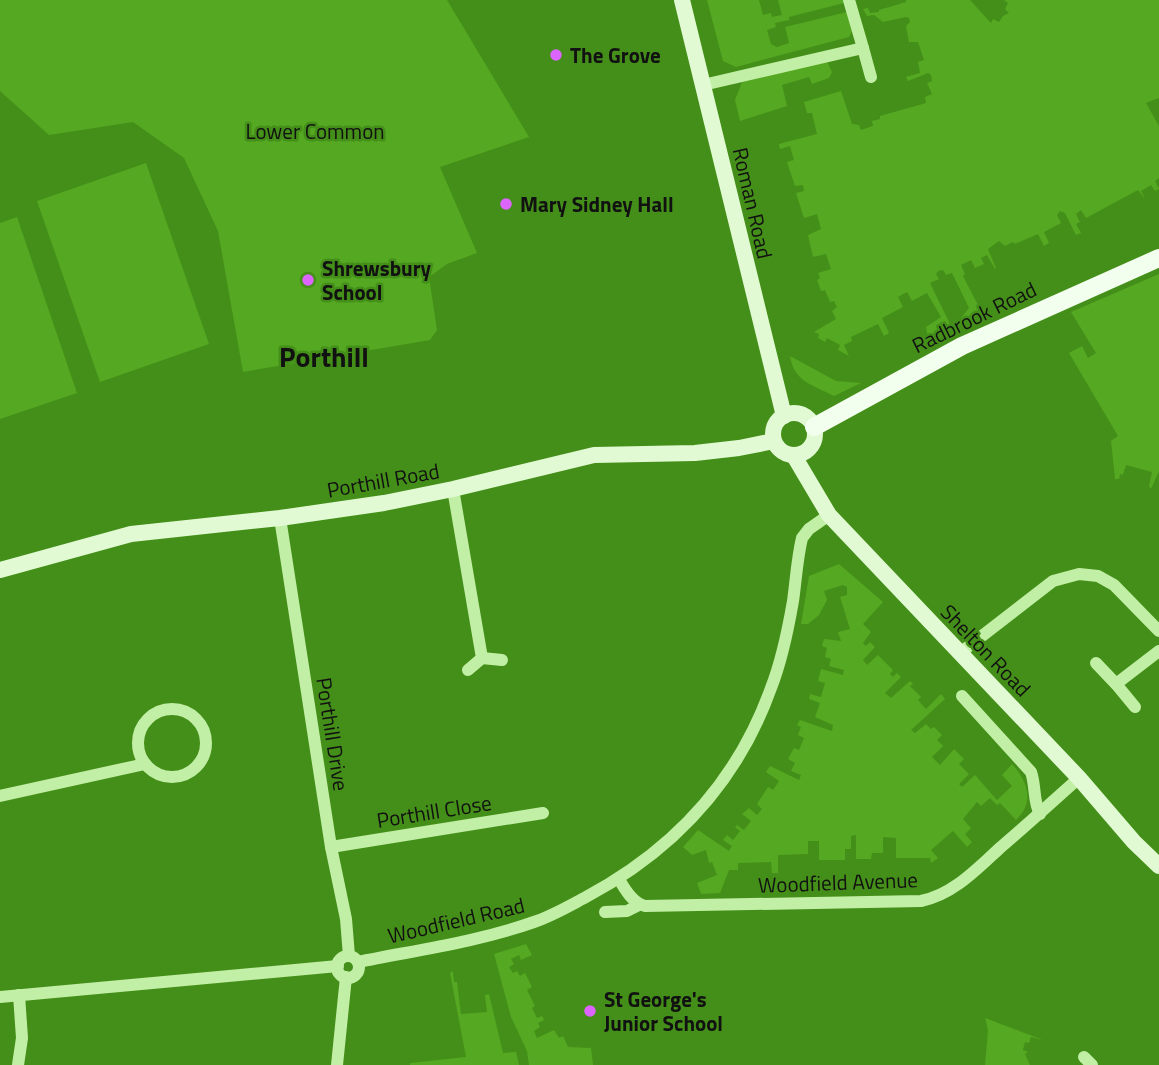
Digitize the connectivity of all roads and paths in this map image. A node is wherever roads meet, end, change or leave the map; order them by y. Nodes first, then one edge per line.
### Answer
1 (682, 0) edge
2 (849, 0) edge
3 (863, 48) junction
4 (871, 77) dead end
5 (704, 85) junction
6 (1159, 258) edge
7 (784, 416) junction
8 (814, 427) junction
9 (774, 441) junction
10 (794, 456) junction
11 (453, 489) junction
12 (829, 515) junction
13 (281, 518) junction
14 (0, 570) edge
15 (1159, 632) edge
16 (1159, 651) edge
17 (960, 653) junction
18 (481, 658) junction
19 (502, 660) dead end
20 (1096, 663) dead end
21 (468, 670) dead end
22 (1116, 684) junction
23 (962, 696) dead end
24 (1135, 707) dead end
25 (145, 764) junction
26 (1079, 778) junction
27 (0, 796) edge
28 (543, 813) dead end
29 (1040, 814) junction
30 (331, 848) junction
31 (1159, 866) edge
32 (620, 879) junction
33 (639, 905) junction
34 (605, 912) dead end
35 (353, 959) junction
36 (338, 966) junction
37 (346, 977) junction
38 (19, 995) junction
39 (0, 997) edge
40 (18, 1065) edge
41 (337, 1065) edge

1 - 5 main road, Roman Road
2 - 3 street
3 - 4 street
3 - 5 street
5 - 7 main road, Roman Road
6 - 8 main road, Radbrook Road
7 - 8 main road
7 - 9 main road
8 - 10 main road
9 - 10 main road
9 - 11 main road, Porthill Road
10 - 12 main road, Shelton Road
11 - 13 main road, Porthill Road
11 - 18 street
12 - 17 main road, Shelton Road
12 - 32 street, Woodfield Road
13 - 14 main road, Porthill Road
13 - 30 street, Porthill Drive
15 - 17 street
16 - 22 street
17 - 26 main road, Shelton Road
18 - 19 street
18 - 21 street
20 - 22 street
22 - 24 street
23 - 29 street
25 - 25 street
25 - 27 street
26 - 29 street, Woodfield Avenue
26 - 31 main road, Shelton Road
28 - 30 street, Porthill Close
29 - 33 street, Woodfield Avenue
30 - 35 street, Porthill Drive
32 - 33 street
32 - 35 street, Woodfield Road
33 - 34 street, Woodfield Avenue
35 - 36 street
35 - 37 street
36 - 37 street
36 - 38 street
37 - 41 street
38 - 39 street
38 - 40 street

